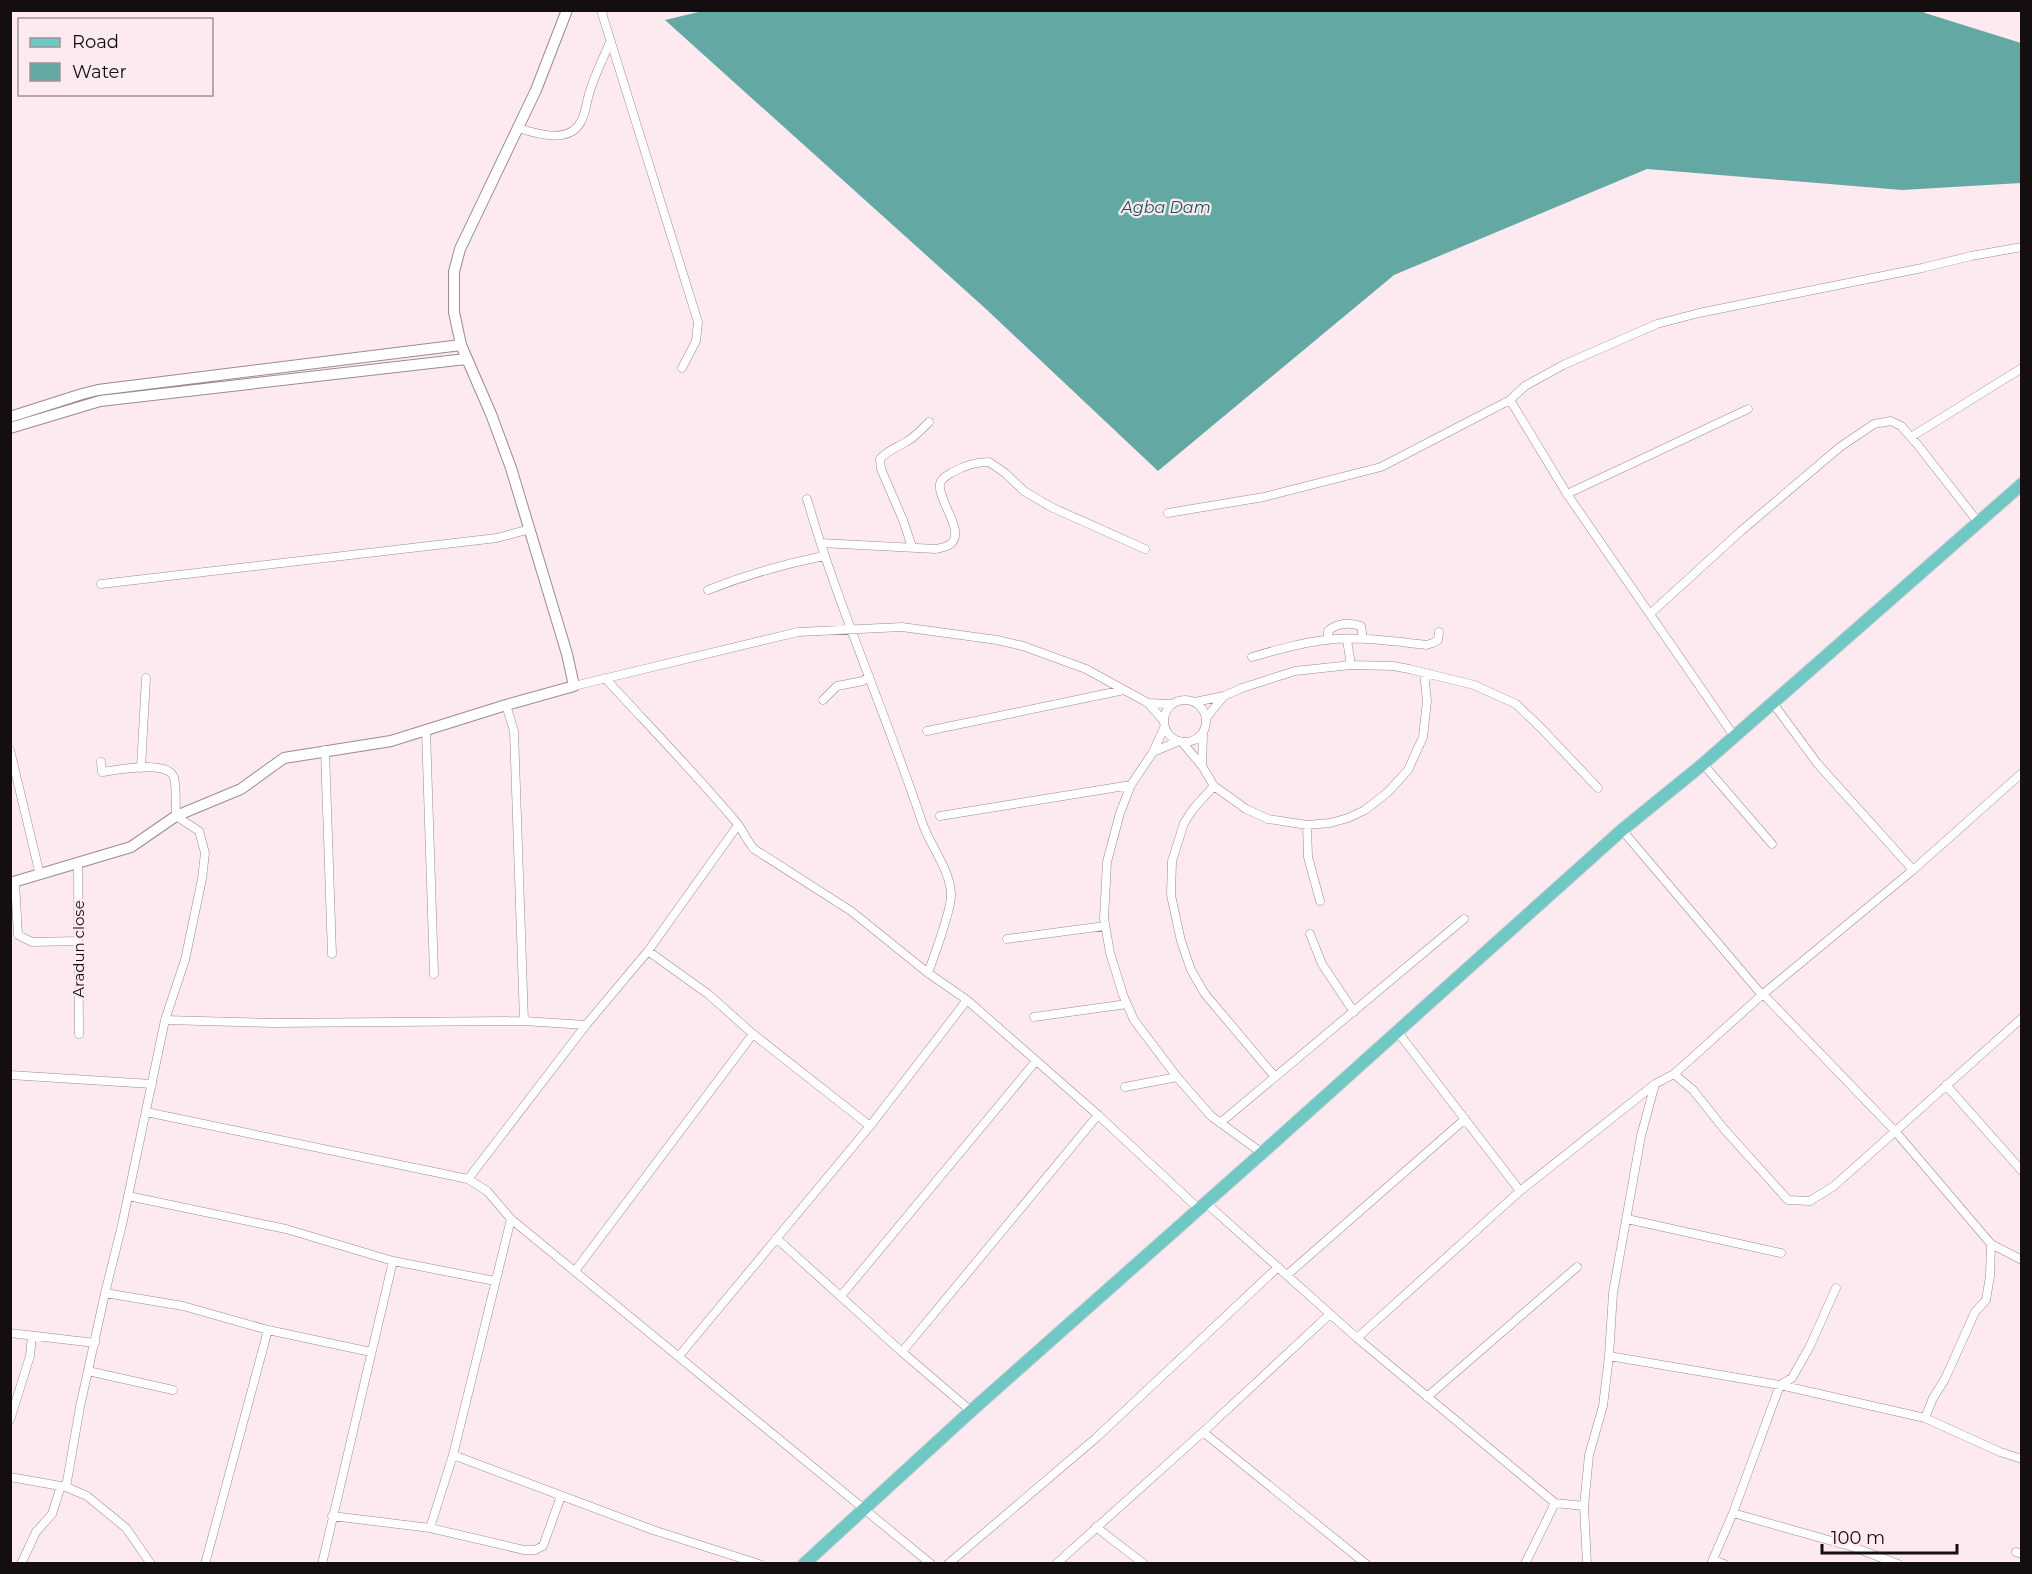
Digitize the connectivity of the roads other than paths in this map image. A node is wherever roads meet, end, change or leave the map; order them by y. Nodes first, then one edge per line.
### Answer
1 (567, 10) edge
2 (601, 10) edge
3 (610, 42) junction
4 (518, 128) junction
5 (2022, 247) edge
6 (461, 345) junction
7 (466, 360) junction
8 (682, 368) dead end
9 (2022, 368) edge
10 (1510, 400) junction
11 (1748, 409) dead end
12 (10, 417) edge
13 (929, 422) dead end
14 (10, 428) edge
15 (1911, 437) junction
16 (2022, 484) edge
17 (1567, 494) junction
18 (807, 499) dead end
19 (1168, 513) dead end
20 (1978, 522) junction
21 (530, 529) junction
22 (820, 543) junction
23 (912, 547) junction
24 (1145, 549) dead end
25 (824, 556) junction
26 (101, 584) dead end
27 (708, 590) dead end
28 (1651, 613) junction
29 (852, 628) junction
30 (1439, 632) dead end
31 (1363, 639) junction
32 (1328, 640) junction
33 (1347, 640) junction
34 (1252, 657) dead end
35 (1351, 665) junction
36 (1424, 673) junction
37 (869, 676) junction
38 (146, 678) dead end
39 (605, 678) junction
40 (574, 686) junction
41 (1124, 690) junction
42 (1224, 696) junction
43 (823, 700) dead end
44 (1195, 702) junction
45 (1772, 702) junction
46 (1148, 703) junction
47 (1171, 704) junction
48 (506, 705) junction
49 (1206, 718) junction
50 (1164, 724) junction
51 (927, 730) dead end
52 (426, 731) junction
53 (1203, 732) junction
54 (1734, 736) junction
55 (1181, 742) junction
56 (10, 750) edge
57 (325, 750) junction
58 (1153, 752) junction
59 (101, 762) dead end
60 (1703, 764) junction
61 (1202, 766) junction
62 (141, 768) junction
63 (2022, 773) edge
64 (1131, 785) junction
65 (1214, 786) junction
66 (1598, 788) dead end
67 (176, 816) junction
68 (940, 816) dead end
69 (738, 825) junction
70 (1307, 825) junction
71 (1622, 830) junction
72 (1772, 844) dead end
73 (78, 864) junction
74 (1913, 870) junction
75 (40, 875) junction
76 (13, 883) edge
77 (1320, 901) dead end
78 (1464, 920) dead end
79 (1105, 926) junction
80 (1310, 934) dead end
81 (1007, 939) dead end
82 (77, 941) junction
83 (648, 951) junction
84 (332, 954) dead end
85 (928, 973) junction
86 (434, 974) dead end
87 (1763, 994) junction
88 (967, 1000) junction
89 (1127, 1004) junction
90 (1354, 1012) junction
91 (1034, 1017) dead end
92 (2022, 1018) edge
93 (165, 1020) junction
94 (524, 1021) junction
95 (586, 1025) junction
96 (1397, 1031) junction
97 (79, 1034) dead end
98 (753, 1034) junction
99 (1036, 1061) junction
100 (1674, 1074) junction
101 (10, 1075) edge
102 (1177, 1077) junction
103 (1275, 1077) junction
104 (152, 1084) junction
105 (1655, 1084) junction
106 (1946, 1085) junction
107 (1125, 1087) dead end
108 (146, 1112) junction
109 (1098, 1115) junction
110 (1465, 1119) junction
111 (1220, 1123) junction
112 (870, 1126) junction
113 (1895, 1131) junction
114 (1263, 1153) junction
115 (2022, 1171) edge
116 (468, 1179) junction
117 (1520, 1191) junction
118 (128, 1196) junction
119 (1203, 1206) junction
120 (511, 1219) junction
121 (1627, 1219) junction
122 (776, 1238) junction
123 (1991, 1244) junction
124 (1781, 1253) dead end
125 (2022, 1260) edge
126 (393, 1261) junction
127 (1278, 1267) junction
128 (1577, 1267) dead end
129 (575, 1271) junction
130 (1287, 1275) junction
131 (495, 1281) junction
132 (1836, 1288) dead end
133 (105, 1293) junction
134 (841, 1296) junction
135 (1330, 1314) junction
136 (268, 1330) junction
137 (10, 1333) edge
138 (32, 1336) junction
139 (1357, 1338) junction
140 (94, 1344) junction
141 (371, 1352) junction
142 (902, 1352) junction
143 (678, 1356) junction
144 (1609, 1356) junction
145 (88, 1371) junction
146 (1780, 1385) junction
147 (172, 1390) dead end
148 (1427, 1397) junction
149 (971, 1411) junction
150 (1925, 1418) junction
151 (10, 1420) edge
152 (1203, 1432) junction
153 (453, 1455) junction
154 (2022, 1459) edge
155 (10, 1477) edge
156 (64, 1486) junction
157 (561, 1496) junction
158 (1556, 1503) junction
159 (1584, 1506) junction
160 (864, 1508) junction
161 (1733, 1513) junction
162 (332, 1516) junction
163 (1096, 1527) junction
164 (430, 1528) junction
165 (1712, 1562) edge
166 (21, 1563) edge
167 (151, 1563) edge
168 (205, 1563) edge
169 (322, 1563) edge
170 (759, 1563) edge
171 (804, 1563) edge
172 (931, 1563) edge
173 (948, 1563) edge
174 (1056, 1563) edge
175 (1144, 1563) edge
176 (1366, 1563) edge
177 (1525, 1563) edge
178 (1587, 1563) edge
179 (1724, 1563) edge
180 (1898, 1563) edge

1 - 4 street
2 - 3 street
3 - 4 street
3 - 8 street
4 - 6 street
5 - 10 street
6 - 7 street
6 - 12 street
7 - 14 street
7 - 21 street
9 - 15 street
10 - 17 street
10 - 19 street
11 - 17 street
13 - 23 street
15 - 20 street
15 - 28 street
16 - 20 main road
17 - 28 street
18 - 22 street
20 - 45 main road
21 - 26 street
21 - 40 street
22 - 23 street
22 - 25 street
23 - 24 street
25 - 27 street
25 - 29 street
28 - 54 street
29 - 37 street
29 - 39 street
29 - 41 street
30 - 31 street
31 - 32 street
31 - 33 street
32 - 33 street
32 - 34 street
33 - 35 street
35 - 36 street
35 - 42 street
36 - 66 street
36 - 70 street
37 - 43 street
37 - 85 street
38 - 62 street
39 - 40 street
39 - 69 street
40 - 48 street
41 - 46 street
41 - 51 street
42 - 44 street
42 - 49 street
44 - 47 street
44 - 49 street
45 - 54 main road
45 - 74 street
46 - 47 street
46 - 50 street
47 - 50 street
48 - 52 street
48 - 94 street
49 - 53 street
50 - 55 street
50 - 58 street
52 - 57 street
52 - 86 street
53 - 55 street
53 - 61 street
54 - 60 main road
55 - 58 street
55 - 61 street
56 - 75 street
57 - 67 street
57 - 84 street
58 - 64 street
59 - 62 street
60 - 71 main road
60 - 72 street
61 - 65 street
62 - 67 street
63 - 74 street
64 - 68 street
64 - 79 street
65 - 70 street
65 - 103 street
67 - 73 street
67 - 93 street
69 - 83 street
69 - 85 street
70 - 77 street
71 - 87 street
71 - 96 main road
73 - 75 street
73 - 82 street, Aradun close
74 - 87 street
75 - 76 street
76 - 82 street
78 - 90 street
79 - 81 street
79 - 89 street
80 - 90 street
82 - 97 street, Aradun close
83 - 95 street
83 - 98 street
85 - 88 street
87 - 100 street
87 - 113 street
88 - 99 street
88 - 112 street
89 - 91 street
89 - 102 street
90 - 103 street
92 - 106 street
93 - 94 street
93 - 104 street
94 - 95 street
95 - 116 street
96 - 110 street
96 - 114 main road
98 - 112 street
98 - 129 street
99 - 109 street
99 - 134 street
100 - 105 street
100 - 113 street
101 - 104 street
102 - 107 street
102 - 111 street
103 - 111 street
104 - 108 street
105 - 117 street
105 - 121 street
106 - 113 street
106 - 115 street
108 - 116 street
108 - 118 street
109 - 119 street
109 - 142 street
110 - 117 street
110 - 130 street
111 - 114 street
112 - 122 street
113 - 123 street
114 - 119 main road
116 - 120 street
117 - 139 street
118 - 126 street
118 - 133 street
119 - 127 street
119 - 149 main road
120 - 129 street
120 - 131 street
121 - 124 street
121 - 144 street
122 - 134 street
122 - 143 street
123 - 125 street
123 - 150 street
126 - 131 street
126 - 141 street
127 - 130 street
127 - 173 street
128 - 148 street
129 - 143 street
130 - 135 street
131 - 153 street
132 - 146 street
133 - 136 street
133 - 140 street
134 - 142 street
135 - 139 street
135 - 152 street
136 - 141 street
136 - 168 street
137 - 138 street
138 - 140 street
138 - 151 street
139 - 148 street
140 - 145 street
141 - 162 street
142 - 149 street
143 - 160 street
144 - 146 street
144 - 159 street
145 - 147 street
145 - 156 street
146 - 150 street
146 - 161 street
148 - 158 street
149 - 160 main road
150 - 154 street
152 - 163 street
152 - 176 street
153 - 157 street
153 - 164 street
155 - 156 street
156 - 166 street
156 - 167 street
157 - 164 street
157 - 170 street
158 - 159 street
158 - 177 street
159 - 178 street
160 - 171 main road
160 - 172 street
161 - 165 street
161 - 180 street
162 - 164 street
162 - 169 street
163 - 174 street
163 - 175 street
165 - 179 street

